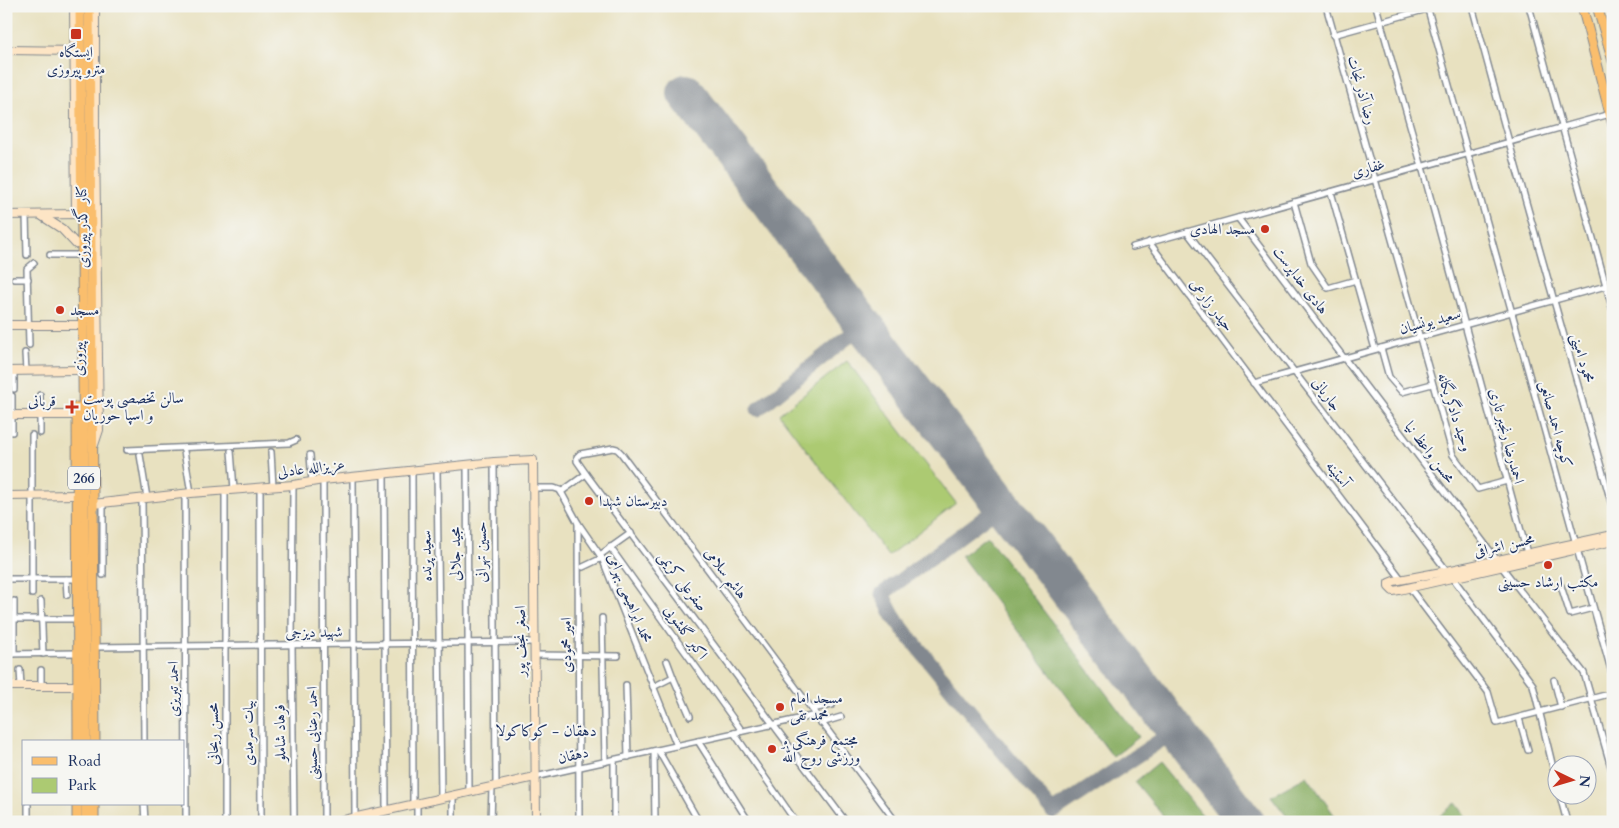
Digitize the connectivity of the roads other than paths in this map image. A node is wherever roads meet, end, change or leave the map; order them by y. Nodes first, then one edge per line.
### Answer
1 (74, 6) edge
2 (80, 6) edge
3 (89, 6) edge
4 (95, 6) edge
5 (1326, 6) edge
6 (1376, 6) edge
7 (1438, 6) edge
8 (1472, 6) edge
9 (1529, 6) edge
10 (1582, 6) edge
11 (1597, 6) edge
12 (1427, 8) edge
13 (1380, 22) junction
14 (1333, 35) junction
15 (1611, 46) edge
16 (6, 50) edge
17 (78, 51) junction
18 (1613, 61) edge
19 (1610, 114) junction
20 (90, 123) junction
21 (1613, 126) edge
22 (1561, 128) junction
23 (95, 140) junction
24 (1509, 142) junction
25 (1468, 154) junction
26 (1422, 166) junction
27 (1375, 180) junction
28 (1331, 192) junction
29 (1294, 202) junction
30 (83, 214) junction
31 (6, 215) edge
32 (26, 215) junction
33 (40, 215) junction
34 (1238, 218) junction
35 (1188, 232) junction
36 (1149, 242) junction
37 (76, 244) junction
38 (1133, 247) dead end
39 (27, 255) dead end
40 (50, 255) dead end
41 (76, 255) junction
42 (34, 262) dead end
43 (14, 279) dead end
44 (28, 279) junction
45 (1356, 280) junction
46 (1613, 284) edge
47 (1606, 286) junction
48 (1554, 300) junction
49 (1613, 311) edge
50 (1512, 312) junction
51 (6, 325) edge
52 (29, 325) junction
53 (77, 325) junction
54 (1464, 325) junction
55 (1419, 338) junction
56 (29, 345) dead end
57 (1378, 349) junction
58 (25, 353) dead end
59 (1344, 358) junction
60 (1611, 359) dead end
61 (1613, 367) edge
62 (77, 370) junction
63 (10, 371) edge
64 (26, 371) junction
65 (1295, 372) junction
66 (1254, 383) junction
67 (1432, 384) junction
68 (14, 389) dead end
69 (40, 395) dead end
70 (12, 396) dead end
71 (9, 415) edge
72 (40, 415) junction
73 (77, 415) junction
74 (12, 432) dead end
75 (40, 433) dead end
76 (32, 435) dead end
77 (296, 440) dead end
78 (93, 447) junction
79 (613, 448) joint
80 (127, 450) dead end
81 (184, 451) dead end
82 (231, 451) dead end
83 (271, 452) dead end
84 (140, 455) dead end
85 (310, 455) dead end
86 (533, 460) joint
87 (494, 462) junction
88 (467, 465) junction
89 (437, 468) junction
90 (412, 471) junction
91 (384, 474) junction
92 (586, 474) junction
93 (353, 477) junction
94 (323, 480) junction
95 (1507, 481) junction
96 (312, 482) junction
97 (293, 485) junction
98 (260, 487) junction
99 (273, 487) junction
100 (533, 488) junction
101 (234, 489) junction
102 (225, 490) junction
103 (561, 492) junction
104 (188, 493) junction
105 (32, 495) junction
106 (77, 495) junction
107 (6, 496) edge
108 (144, 498) junction
109 (93, 504) junction
110 (1613, 509) edge
111 (578, 523) junction
112 (631, 533) junction
113 (1613, 535) edge
114 (1613, 541) edge
115 (1576, 546) junction
116 (610, 548) junction
117 (89, 552) junction
118 (1527, 553) junction
119 (601, 556) junction
120 (1499, 563) junction
121 (582, 566) dead end
122 (1450, 574) junction
123 (103, 575) dead end
124 (66, 578) junction
125 (77, 578) junction
126 (6, 579) edge
127 (32, 579) junction
128 (1402, 580) junction
129 (1561, 586) dead end
130 (1409, 587) junction
131 (32, 594) dead end
132 (67, 595) dead end
133 (14, 601) dead end
134 (41, 601) dead end
135 (1594, 608) junction
136 (602, 618) dead end
137 (6, 619) edge
138 (14, 619) junction
139 (42, 619) junction
140 (77, 619) junction
141 (494, 642) junction
142 (534, 642) junction
143 (412, 643) junction
144 (439, 643) junction
145 (467, 643) junction
146 (324, 644) junction
147 (353, 644) junction
148 (385, 644) junction
149 (225, 645) junction
150 (260, 645) junction
151 (292, 645) junction
152 (143, 646) junction
153 (185, 646) junction
154 (94, 647) junction
155 (78, 653) junction
156 (6, 654) edge
157 (14, 654) junction
158 (42, 654) junction
159 (534, 655) junction
160 (579, 655) junction
161 (603, 656) junction
162 (618, 656) dead end
163 (667, 661) dead end
164 (20, 670) dead end
165 (41, 670) dead end
166 (674, 677) junction
167 (1613, 677) edge
168 (1554, 680) dead end
169 (626, 685) dead end
170 (6, 686) edge
171 (20, 686) junction
172 (41, 686) junction
173 (82, 686) junction
174 (653, 686) junction
175 (1613, 693) edge
176 (1592, 699) junction
177 (832, 705) dead end
178 (1561, 707) junction
179 (812, 709) junction
180 (1539, 712) junction
181 (816, 715) junction
182 (690, 716) dead end
183 (841, 718) dead end
184 (1519, 718) junction
185 (821, 723) junction
186 (774, 724) junction
187 (742, 731) junction
188 (734, 733) junction
189 (78, 740) edge
190 (86, 740) edge
191 (95, 740) edge
192 (144, 740) edge
193 (698, 741) junction
194 (676, 746) junction
195 (656, 750) junction
196 (1528, 750) dead end
197 (1550, 756) edge
198 (628, 757) junction
199 (614, 760) junction
200 (605, 762) junction
201 (579, 767) junction
202 (1613, 774) edge
203 (535, 777) junction
204 (494, 787) junction
205 (469, 792) junction
206 (453, 796) junction
207 (441, 798) junction
208 (415, 804) junction
209 (28, 806) edge
210 (77, 806) edge
211 (86, 806) edge
212 (94, 806) edge
213 (144, 806) edge
214 (1563, 806) edge
215 (382, 811) junction
216 (355, 817) junction
217 (697, 820) edge
218 (28, 822) edge
219 (77, 822) edge
220 (86, 822) edge
221 (94, 822) edge
222 (144, 822) edge
223 (186, 822) edge
224 (225, 822) edge
225 (261, 822) edge
226 (294, 822) edge
227 (324, 822) edge
228 (336, 822) edge
229 (378, 822) edge
230 (417, 822) edge
231 (453, 822) edge
232 (492, 822) edge
233 (536, 822) edge
234 (580, 822) edge
235 (614, 822) edge
236 (655, 822) edge
237 (749, 822) edge
238 (796, 822) edge
239 (846, 822) edge
240 (896, 822) edge
241 (1567, 822) edge

1 - 17 main road
2 - 17 main road, پیروزی / 266
3 - 20 main road, پیروزی / 266
4 - 23 main road, کنار گذر پیروزی
5 - 14 street, رضا آذر نجات
6 - 13 street, احمدرضا رنجبر تاری
7 - 12 street
8 - 24 street, محمود امینی
9 - 22 street
10 - 19 main road
11 - 15 main road
12 - 13 street
12 - 25 street, کوچه احمد صانعی
13 - 14 street
13 - 26 street, احمدرضا رنجبر تاری
14 - 27 street, رضا آذر نجات
15 - 18 main road
16 - 17 main road
17 - 30 main road, پیروزی / 266
19 - 21 main road
19 - 22 street, غفاری
20 - 23 main road
20 - 30 main road, پیروزی / 266
22 - 24 street, غفاری
22 - 47 street
23 - 78 main road, کنار گذر پیروزی
24 - 25 street, غفاری
24 - 48 street, محمود امینی
25 - 26 street, غفاری
25 - 50 street, کوچه احمد صانعی
26 - 27 street, غفاری
26 - 54 street, احمدرضا رنجبر تاری
27 - 28 street, غفاری
27 - 55 street, رضا آذر نجات
28 - 29 street, غفاری
28 - 45 street
29 - 34 street, غفاری
29 - 45 street
30 - 33 main road
30 - 37 main road
30 - 78 main road, پیروزی / 266
30 - 109 main road, پیروزی / 266
31 - 32 main road
32 - 33 main road
32 - 39 street
33 - 37 main road
34 - 35 street, غفاری
34 - 59 street, هادی خداپرست
35 - 36 street, غفاری
35 - 65 street, جاریانی
36 - 38 street, غفاری
36 - 66 street, حیدر زارعی
37 - 41 main road
40 - 41 street
41 - 53 main road
42 - 44 street
43 - 44 street
44 - 52 street
45 - 57 street
46 - 47 street, سعید یونسیان
47 - 48 street, سعید یونسیان
47 - 49 street
48 - 50 street, سعید یونسیان
48 - 110 street, محمود امینی
50 - 54 street, سعید یونسیان
50 - 115 street, کوچه احمد صانعی
51 - 52 main road
52 - 53 main road
52 - 56 street
53 - 62 main road
54 - 55 street, سعید یونسیان
54 - 95 street, احمدرضا رنجبر تاری
55 - 57 street, سعید یونسیان
55 - 67 street, وحید دادگر یگانه
57 - 59 street, سعید یونسیان
57 - 67 street
58 - 64 street
59 - 65 street, سعید یونسیان
59 - 120 street, محسن واعظ نیا
60 - 61 street
62 - 64 main road
62 - 73 main road
63 - 64 main road
63 - 68 street
65 - 66 street, سعید یونسیان
65 - 122 street, جاریانی
66 - 128 street, آستینه
67 - 95 street, وحید دادگر یگانه
69 - 72 street
70 - 71 street
71 - 72 main road, قربانی
71 - 74 street
72 - 73 main road, قربانی
72 - 75 street
73 - 106 main road
76 - 105 street
77 - 80 street
78 - 109 main road, پیروزی / 266
79 - 92 street, صفرعلی کریمی
79 - 179 street, هاشم سلامی
81 - 104 street, احمد تبریزی
82 - 101 street
83 - 99 street
84 - 108 street
85 - 96 street
86 - 87 main road, عزیزالله عادلی
86 - 100 main road, اصغر نجف پور
87 - 88 main road, عزیزالله عادلی
87 - 141 street, حسین تهرانی
88 - 89 main road, عزیزالله عادلی
88 - 145 street, مجید جلالی
89 - 90 main road, عزیزالله عادلی
89 - 144 street, سعید پرنده
90 - 91 main road, عزیزالله عادلی
90 - 143 street
91 - 93 main road, عزیزالله عادلی
91 - 148 street
92 - 103 street
92 - 112 street, صفرعلی کریمی
93 - 94 main road, عزیزالله عادلی
93 - 147 street
94 - 96 main road, عزیزالله عادلی
94 - 146 street, احمد رعنایی حسینی
95 - 118 street, احمدرضا رنجبر تاری
96 - 97 main road, عزیزالله عادلی
97 - 99 main road, عزیزالله عادلی
97 - 151 street, فرهاد شاملو
98 - 99 main road, عزیزالله عادلی
98 - 101 main road, عزیزالله عادلی
98 - 150 street, بیات سرمدی
100 - 103 street
100 - 142 main road, اصغر نجف پور
101 - 102 main road, عزیزالله عادلی
102 - 104 main road, عزیزالله عادلی
102 - 149 street, محسن ریحانی
103 - 111 street, محمد ابراهیمی بهرامی
104 - 108 main road, عزیزالله عادلی
104 - 153 street, احمد تبریزی
105 - 106 main road
105 - 107 main road
105 - 127 street
106 - 125 main road
108 - 109 main road, عزیزالله عادلی
108 - 152 street
109 - 117 main road, پیروزی / 266
109 - 123 street
111 - 119 street, محمد ابراهیمی بهرامی
111 - 160 street, امیر محمودی
112 - 116 street
112 - 186 street, صفرعلی کریمی
113 - 115 main road, محسن اشراقی
114 - 115 main road, محسن اشراقی
115 - 118 main road, محسن اشراقی
115 - 120 main road, محسن اشراقی
115 - 135 street, کوچه احمد صانعی
116 - 119 street
116 - 187 street, اکبر گلشویی
117 - 154 main road, پیروزی / 266
117 - 173 main road, پیروزی / 266
118 - 120 main road, محسن اشراقی
119 - 121 street
119 - 174 street, محمد ابراهیمی بهرامی
120 - 122 main road, محسن اشراقی
120 - 176 street, محسن واعظ نیا
122 - 128 main road, محسن اشراقی
122 - 130 main road, محسن اشراقی
122 - 180 street, جاریانی
124 - 125 street
124 - 127 street
124 - 132 street
125 - 140 main road
126 - 127 street
127 - 131 street
128 - 130 main road
129 - 135 street
130 - 184 street
133 - 138 street
134 - 139 street
135 - 167 street, کوچه احمد صانعی
136 - 161 street
137 - 138 street
138 - 139 street
138 - 157 street
139 - 140 street
139 - 158 street
140 - 155 main road
141 - 142 street, شهید دیزجی
141 - 145 street, شهید دیزجی
141 - 204 street, حسین تهرانی
142 - 159 main road, اصغر نجف پور
143 - 144 street, شهید دیزجی
143 - 148 street, شهید دیزجی
143 - 208 street
144 - 145 street, شهید دیزجی
144 - 207 street, سعید پرنده
145 - 205 street, مجید جلالی
146 - 147 street, شهید دیزجی
146 - 151 street, شهید دیزجی
146 - 227 street, احمد رعنایی حسینی
147 - 148 street, شهید دیزجی
147 - 216 street
148 - 215 street
149 - 150 street, شهید دیزجی
149 - 153 street, شهید دیزجی
149 - 224 street, محسن ریحانی
150 - 151 street, شهید دیزجی
150 - 225 street, بیات سرمدی
151 - 226 street, فرهاد شاملو
152 - 153 street, شهید دیزجی
152 - 154 street, شهید دیزجی
152 - 192 street
153 - 223 street, احمد تبریزی
154 - 191 main road, پیروزی / 266
155 - 158 street
155 - 173 main road
156 - 157 street
157 - 158 street
159 - 160 street
159 - 203 main road, اصغر نجف پور
160 - 161 street
160 - 201 street, امیر محمودی
161 - 162 street
161 - 200 street
163 - 166 street
164 - 171 street
165 - 172 street
166 - 174 street
166 - 182 street
168 - 178 street
169 - 198 street
170 - 171 main road
171 - 172 main road
172 - 173 main road
173 - 189 main road
173 - 190 main road, پیروزی / 266
174 - 194 street, محمد ابراهیمی بهرامی
175 - 176 street
176 - 178 street
176 - 202 street, محسن واعظ نیا
177 - 179 street
178 - 180 street
179 - 181 street, هاشم سلامی
180 - 184 street
180 - 197 street, جاریانی
181 - 185 street, هاشم سلامی
181 - 186 street, دهقان
183 - 185 street
184 - 196 street
185 - 240 street, هاشم سلامی
186 - 187 street, دهقان
186 - 239 street, صفرعلی کریمی
187 - 188 street, دهقان
188 - 193 street, دهقان
188 - 238 street
193 - 194 street, دهقان
193 - 237 street
194 - 195 street, دهقان
195 - 198 street, دهقان
195 - 217 street
195 - 236 street
198 - 199 street, دهقان
199 - 200 street, دهقان
199 - 235 street
200 - 201 street, دهقان
201 - 203 street, دهقان
201 - 234 street, امیر محمودی
203 - 204 main road, دهقان
203 - 233 main road, اصغر نجف پور
204 - 205 main road, دهقان
204 - 232 street, حسین تهرانی
205 - 206 main road, دهقان
206 - 207 main road, دهقان
206 - 231 street
207 - 208 main road, دهقان
208 - 215 main road, دهقان
208 - 230 street
209 - 218 street
210 - 219 main road
211 - 220 main road
212 - 221 main road
213 - 222 street
214 - 241 street
215 - 216 main road, دهقان
215 - 229 street
216 - 228 main road, دهقان

